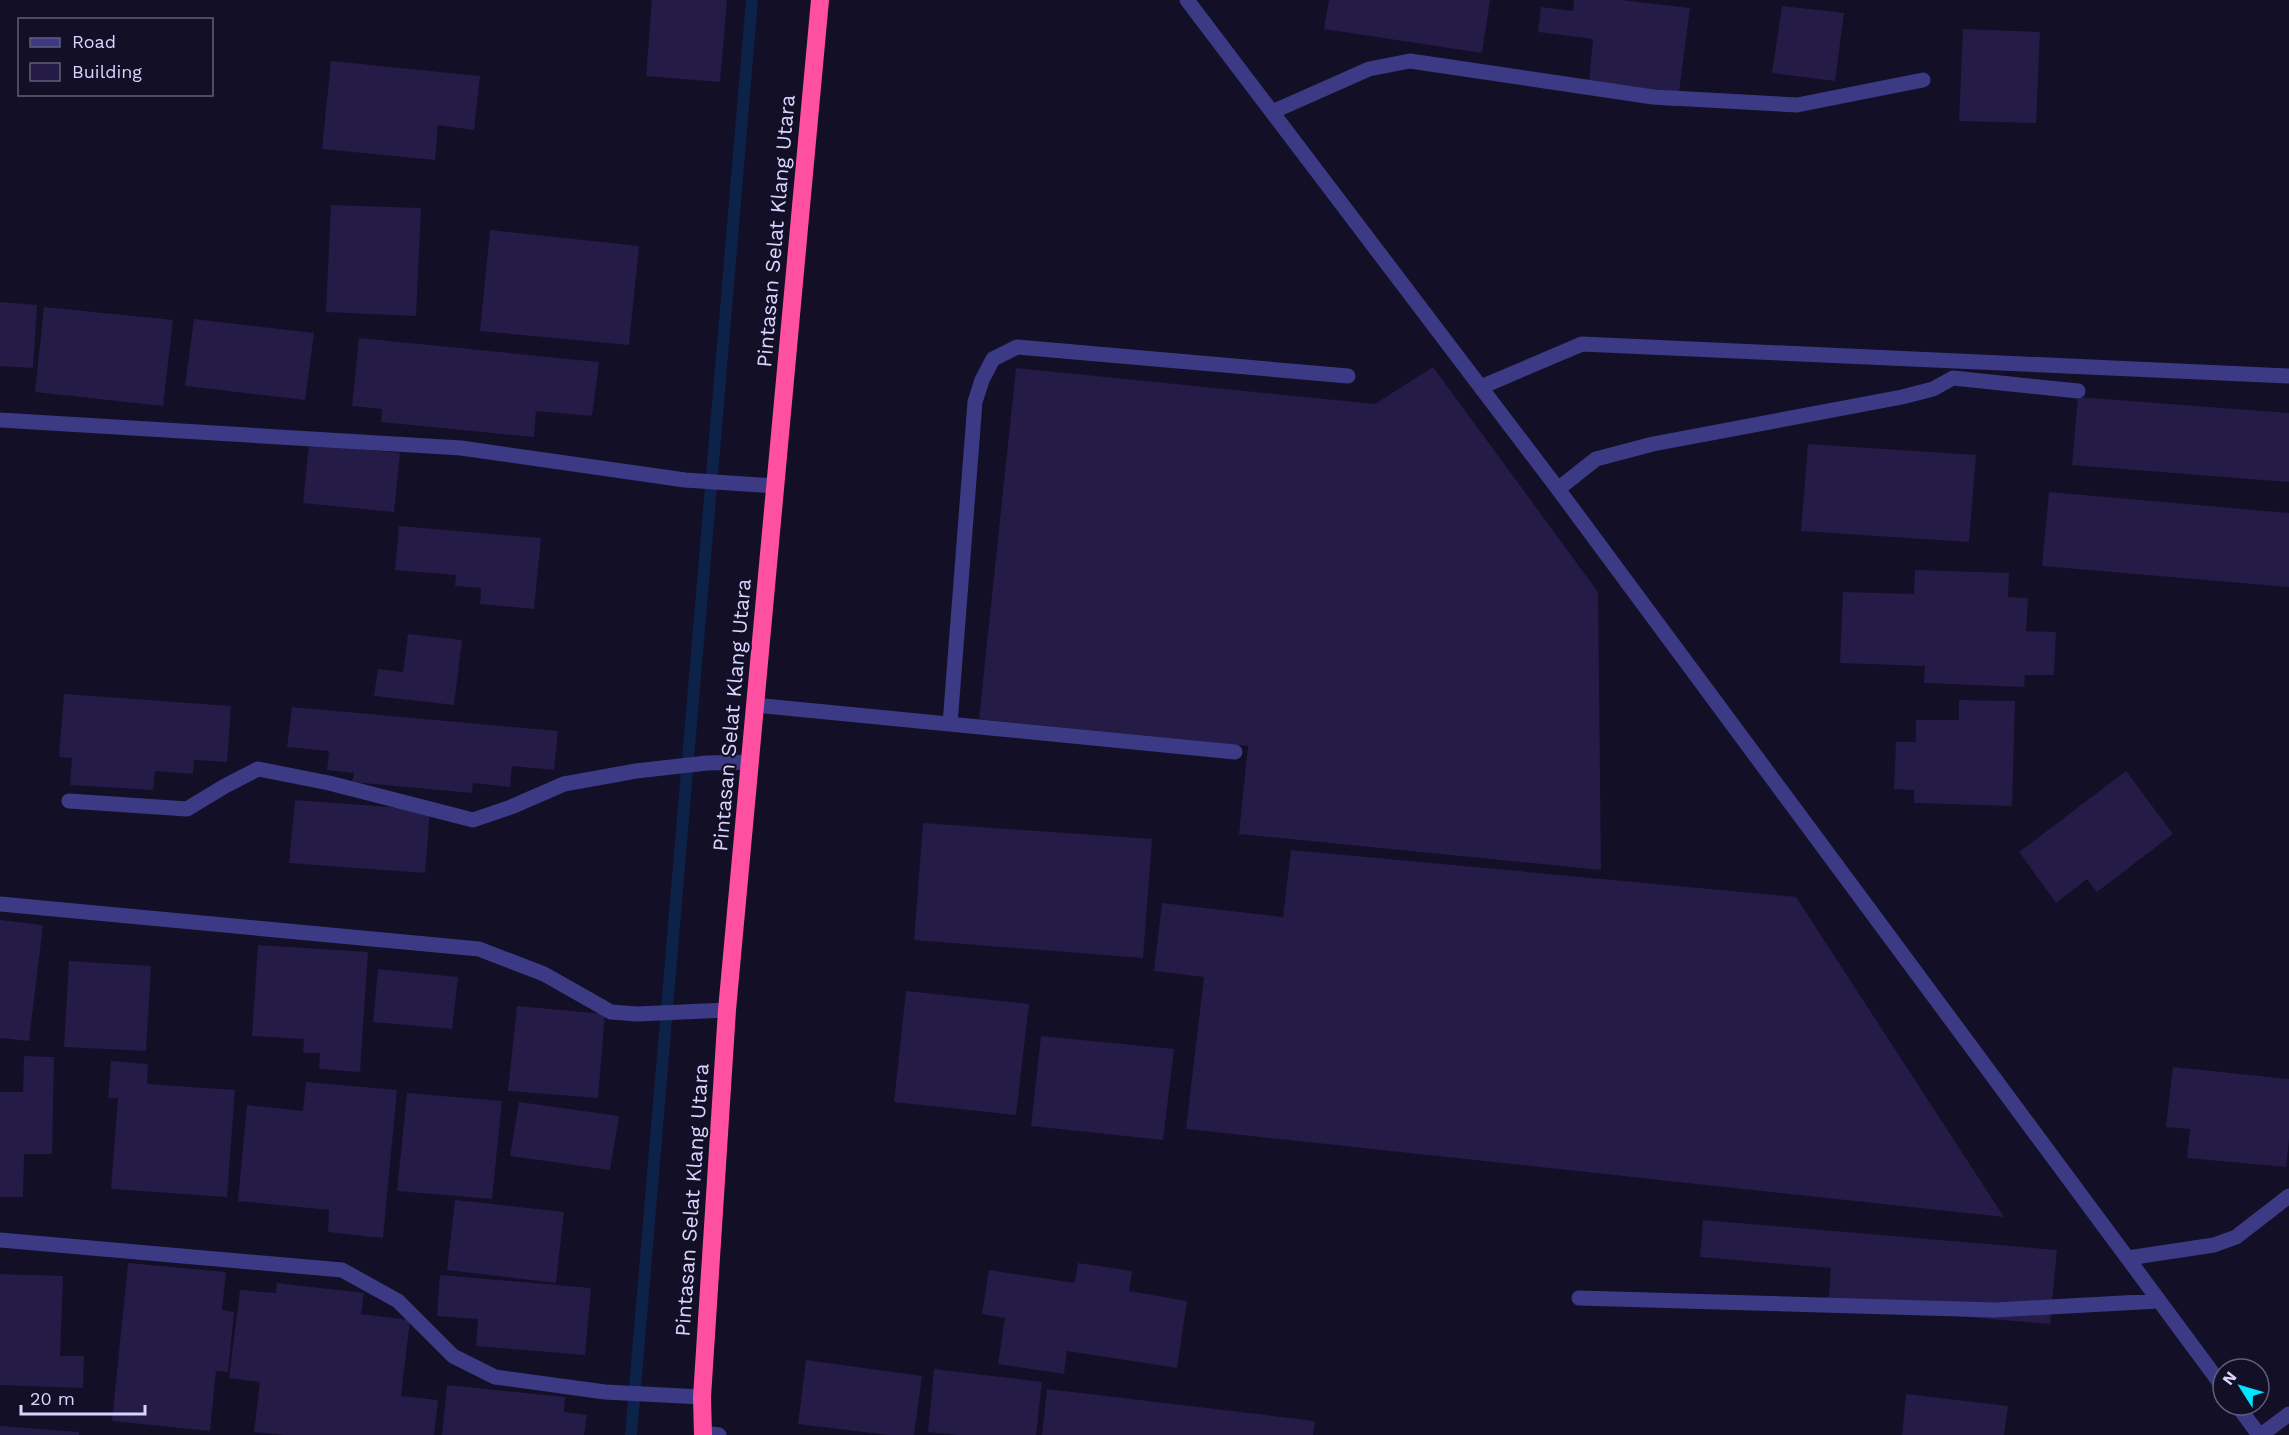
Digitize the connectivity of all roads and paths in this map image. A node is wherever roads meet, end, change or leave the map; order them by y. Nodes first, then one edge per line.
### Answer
1 (820, 0) edge
2 (1187, 0) edge
3 (1923, 80) dead end
4 (1272, 112) junction
5 (1348, 376) dead end
6 (2289, 376) edge
7 (1481, 387) junction
8 (2078, 391) dead end
9 (0, 420) edge
10 (1564, 485) junction
11 (776, 486) junction
12 (755, 705) junction
13 (950, 724) junction
14 (1235, 752) dead end
15 (751, 762) junction
16 (69, 801) dead end
17 (0, 904) edge
18 (727, 1010) junction
19 (2289, 1196) edge
20 (0, 1240) edge
21 (2128, 1258) junction
22 (1579, 1298) dead end
23 (2159, 1301) junction
24 (2211, 1371) edge
25 (702, 1397) junction
26 (2289, 1414) edge
27 (2246, 1417) edge
28 (708, 1434) edge
29 (2260, 1435) edge

1 - 11 highway, Pintasan Selat Klang Utara
2 - 4 street
3 - 4 street
4 - 7 street
5 - 13 street
6 - 7 street
7 - 10 street
8 - 10 street
9 - 11 street
10 - 21 street
11 - 12 highway, Pintasan Selat Klang Utara
12 - 13 street
12 - 15 highway, Pintasan Selat Klang Utara
13 - 14 street
15 - 16 street
15 - 18 highway, Pintasan Selat Klang Utara
17 - 18 street
18 - 25 highway, Pintasan Selat Klang Utara
19 - 21 street
20 - 25 street
21 - 23 street
22 - 23 street
23 - 24 street
25 - 28 highway, Pintasan Selat Klang Utara
26 - 29 street
27 - 29 street

